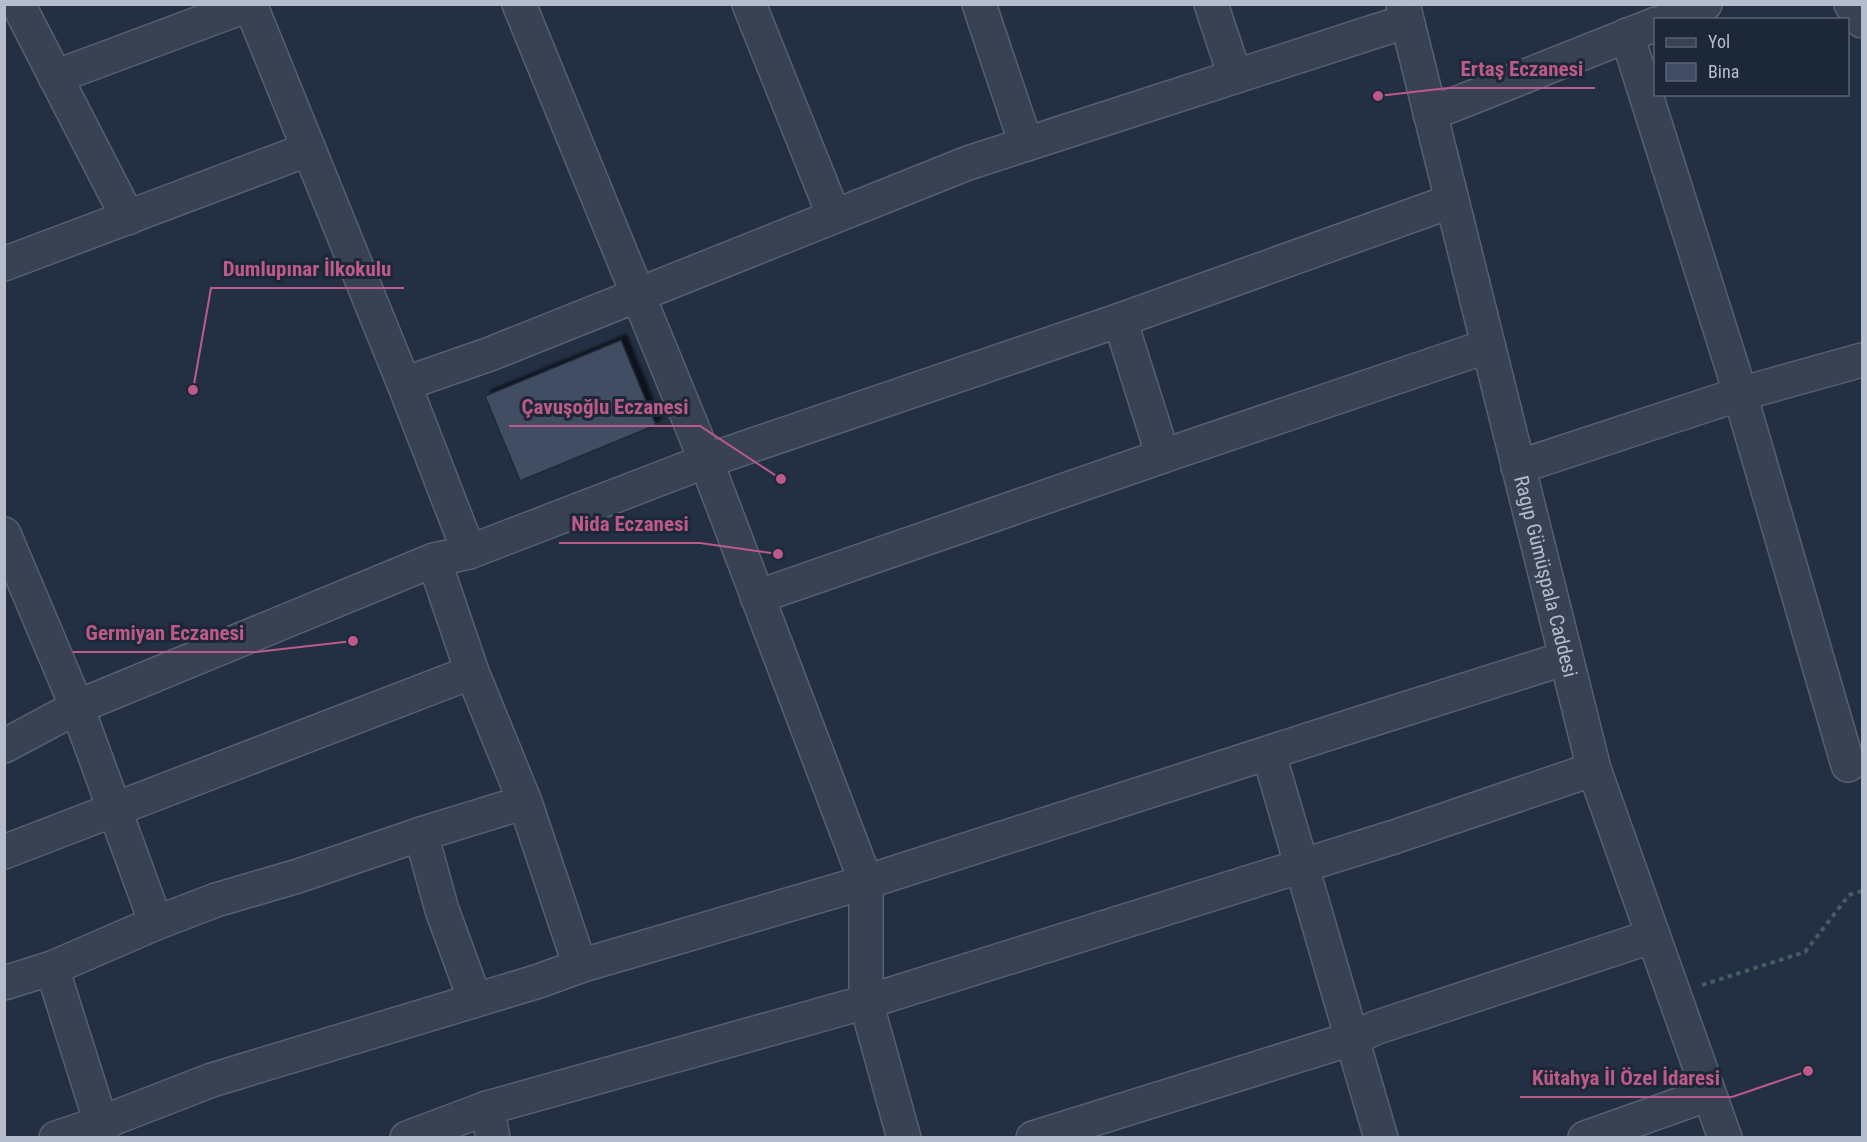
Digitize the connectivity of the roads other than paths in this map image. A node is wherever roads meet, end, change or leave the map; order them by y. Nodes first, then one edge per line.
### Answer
1 (18, 4) edge
2 (519, 4) edge
3 (749, 4) edge
4 (979, 4) edge
5 (1211, 4) edge
6 (1705, 4) edge
7 (1851, 4) edge
8 (251, 5) edge
9 (1405, 13) edge
10 (1672, 18) edge
11 (1863, 21) edge
12 (1641, 30) edge
13 (1234, 76) junction
14 (55, 77) junction
15 (1654, 78) edge
16 (1659, 96) edge
17 (1430, 114) junction
18 (1026, 144) junction
19 (309, 149) junction
20 (1452, 201) junction
21 (834, 216) junction
22 (128, 218) junction
23 (4, 264) edge
24 (639, 295) junction
25 (1120, 320) junction
26 (1488, 346) junction
27 (1863, 360) edge
28 (404, 384) junction
29 (1740, 394) junction
30 (1163, 456) junction
31 (706, 461) junction
32 (1518, 467) junction
33 (6, 542) edge
34 (469, 552) junction
35 (434, 560) junction
36 (757, 597) junction
37 (1566, 658) junction
38 (472, 672) junction
39 (77, 707) junction
40 (4, 746) edge
41 (1269, 754) junction
42 (1848, 765) dead end
43 (1594, 769) junction
44 (525, 802) junction
45 (115, 810) junction
46 (421, 834) junction
47 (4, 852) edge
48 (1301, 865) junction
49 (866, 882) junction
50 (156, 922) junction
51 (1653, 936) junction
52 (580, 966) junction
53 (52, 968) junction
54 (4, 983) edge
55 (475, 1000) junction
56 (866, 1002) junction
57 (1354, 1038) junction
58 (1709, 1094) junction
59 (490, 1123) edge
60 (101, 1130) edge
61 (56, 1137) edge
62 (407, 1137) edge
63 (904, 1137) edge
64 (1033, 1137) edge
65 (1381, 1137) edge
66 (1586, 1137) edge
67 (1725, 1137) edge

1 - 14 street
2 - 24 street
3 - 21 street
4 - 18 street
5 - 13 street
6 - 10 street
7 - 11 street
8 - 14 street
8 - 19 street
9 - 13 street
9 - 17 street, Ragıp Gümüşpala Caddesi
12 - 15 street
12 - 17 street
13 - 18 street
14 - 22 street
16 - 29 street
17 - 20 street, Ragıp Gümüşpala Caddesi
18 - 21 street
19 - 22 street
19 - 28 street
20 - 25 street
20 - 26 street, Ragıp Gümüşpala Caddesi
21 - 24 street
22 - 23 street
24 - 28 street
24 - 31 street
25 - 30 street
25 - 31 street
26 - 30 street
26 - 32 street, Ragıp Gümüşpala Caddesi
27 - 29 street
28 - 34 street
29 - 32 street
29 - 42 street
30 - 36 street
31 - 34 street
31 - 36 street
32 - 37 street, Ragıp Gümüşpala Caddesi
33 - 39 street
34 - 35 street
35 - 38 street
35 - 39 street
36 - 49 street
37 - 41 street
37 - 43 street, Ragıp Gümüşpala Caddesi
38 - 44 street
38 - 45 street
39 - 40 street
39 - 45 street
41 - 48 street
41 - 49 street
43 - 48 street
43 - 51 street, Ragıp Gümüşpala Caddesi
44 - 46 street
44 - 52 street
45 - 47 street
45 - 50 street
46 - 50 street
46 - 55 street
48 - 56 street
48 - 57 street
49 - 52 street
49 - 56 street
50 - 53 street
51 - 57 street
51 - 58 street, Ragıp Gümüşpala Caddesi
52 - 55 street
53 - 54 street
53 - 60 street
55 - 60 street
56 - 59 street
56 - 63 street
57 - 64 street
57 - 65 street
58 - 66 street
58 - 67 street, Ragıp Gümüşpala Caddesi
59 - 62 street
60 - 61 street

